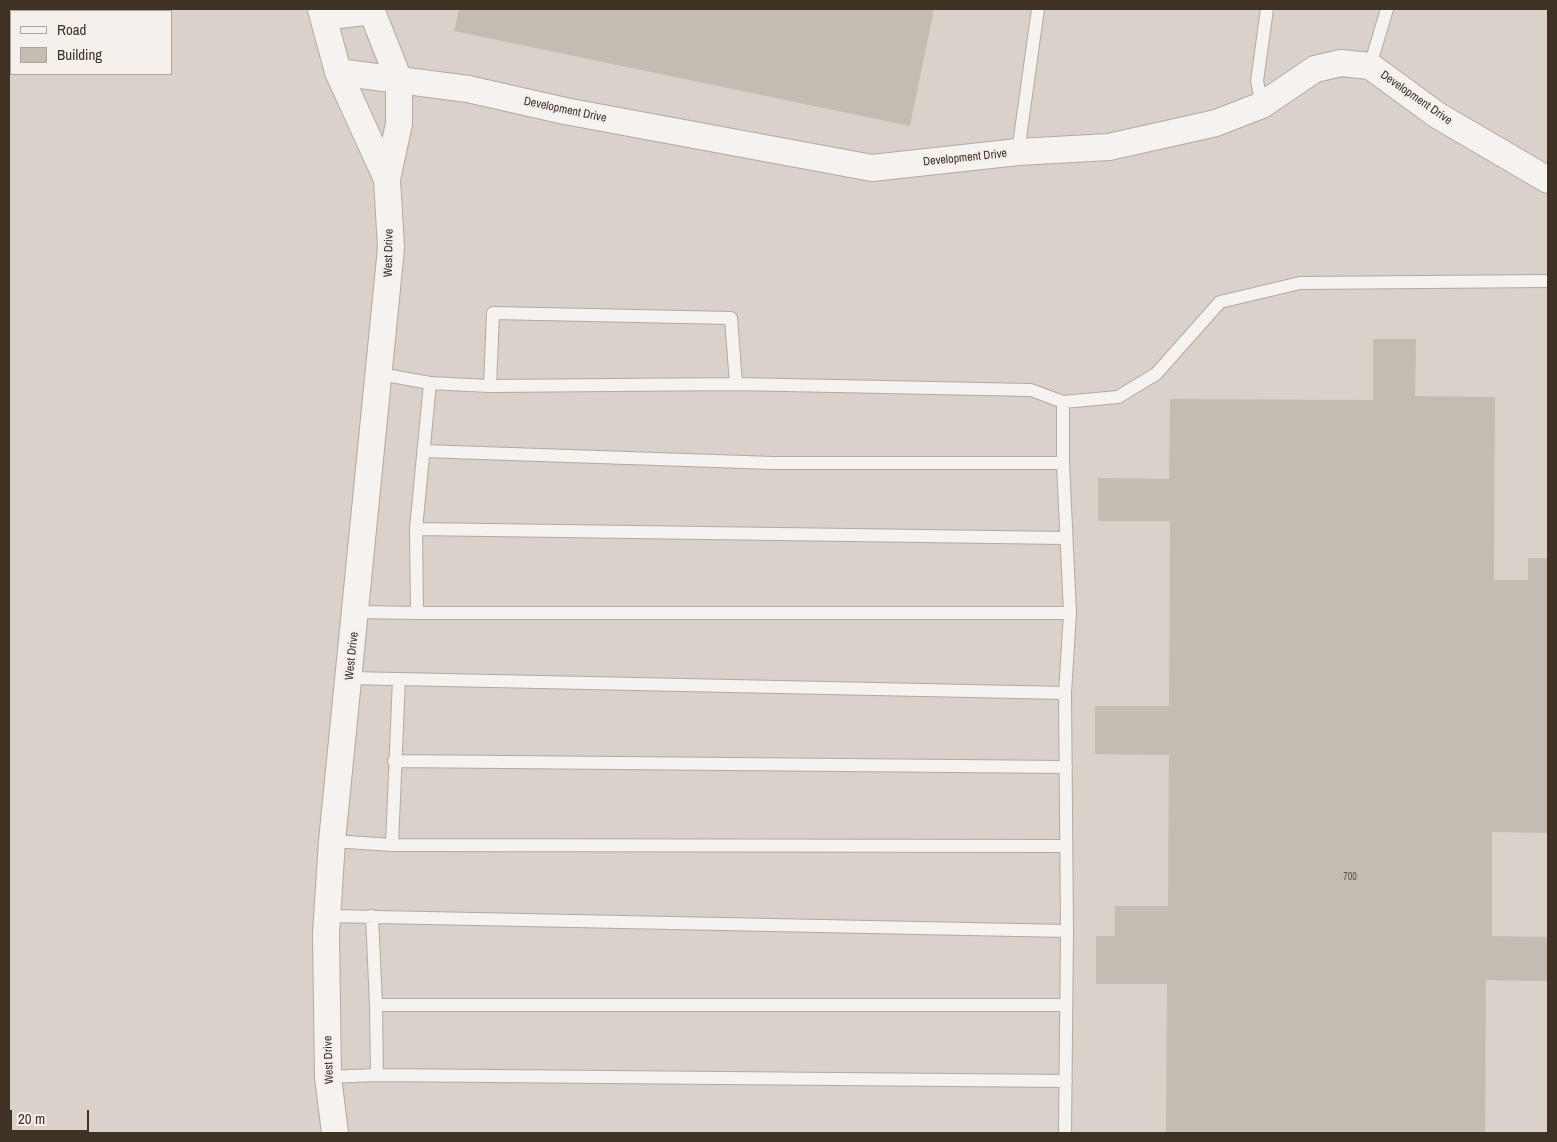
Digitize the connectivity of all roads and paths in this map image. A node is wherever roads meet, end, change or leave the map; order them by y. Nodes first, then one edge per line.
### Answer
1 (372, 9) edge
2 (1038, 9) edge
3 (1267, 9) edge
4 (1387, 9) edge
5 (322, 13) edge
6 (1370, 66) junction
7 (338, 72) junction
8 (399, 80) junction
9 (1262, 105) junction
10 (1018, 152) junction
11 (386, 179) junction
12 (1548, 180) edge
13 (1548, 281) edge
14 (380, 374) junction
15 (430, 383) junction
16 (736, 384) junction
17 (490, 386) junction
18 (1063, 402) junction
19 (423, 451) junction
20 (1063, 463) junction
21 (416, 529) junction
22 (1066, 538) junction
23 (356, 612) junction
24 (416, 613) junction
25 (1070, 613) junction
26 (349, 678) junction
27 (399, 679) junction
28 (1065, 693) junction
29 (394, 761) junction
30 (1066, 767) junction
31 (332, 842) junction
32 (392, 845) junction
33 (1066, 846) junction
34 (327, 916) junction
35 (372, 916) junction
36 (1067, 931) junction
37 (376, 1005) junction
38 (1066, 1005) junction
39 (377, 1075) junction
40 (328, 1077) junction
41 (1066, 1080) junction
42 (335, 1133) edge
43 (1065, 1133) edge

1 - 5 street
1 - 8 street, West Drive
2 - 10 lane
3 - 9 lane
4 - 6 lane
5 - 7 street, West Drive
6 - 9 street, Development Drive
6 - 12 street, Development Drive
7 - 8 street, Development Drive
7 - 11 street, West Drive
8 - 10 street, Development Drive
8 - 11 street, West Drive
9 - 10 street, Development Drive
11 - 14 street, West Drive
13 - 18 lane
14 - 15 lane
14 - 23 street, West Drive
15 - 17 lane
15 - 19 lane
16 - 17 lane
16 - 17 lane
16 - 18 lane
18 - 20 lane
19 - 20 lane
19 - 21 lane
20 - 22 lane
21 - 22 lane
21 - 24 lane
22 - 25 lane
23 - 24 lane
23 - 26 street, West Drive
24 - 25 lane
25 - 28 lane
26 - 27 lane
26 - 31 street, West Drive
27 - 28 lane
27 - 29 lane
28 - 30 lane
29 - 30 lane
29 - 32 lane
30 - 33 lane
31 - 32 lane
31 - 34 street, West Drive
32 - 33 lane
33 - 36 lane
34 - 35 lane
34 - 40 street, West Drive
35 - 36 lane
35 - 37 lane
36 - 38 lane
37 - 38 lane
37 - 39 lane
38 - 41 lane
39 - 40 lane
39 - 41 lane
40 - 42 street, West Drive
41 - 43 lane

